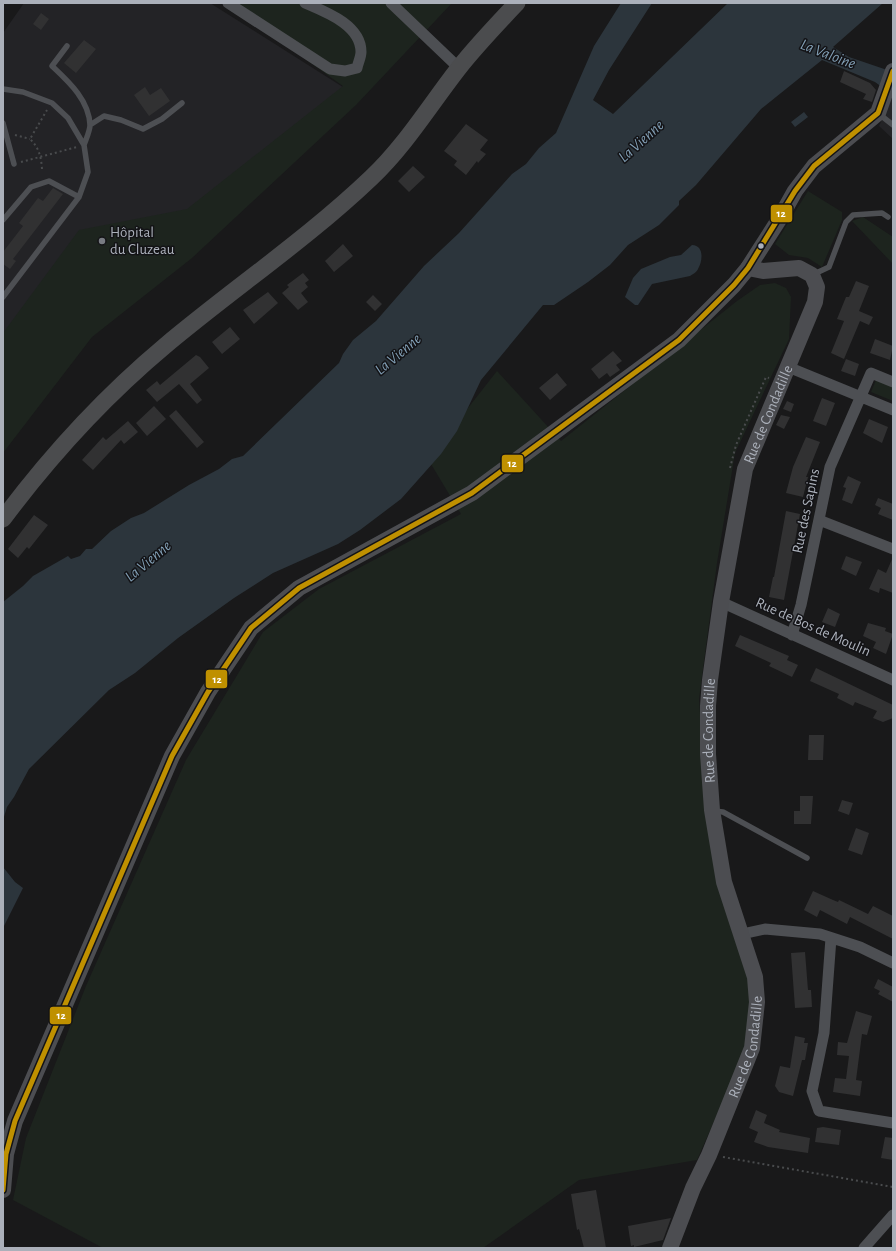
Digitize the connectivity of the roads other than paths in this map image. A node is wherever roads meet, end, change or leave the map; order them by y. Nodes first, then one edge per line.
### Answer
1 (228, 3) edge
2 (305, 3) edge
3 (391, 3) edge
4 (517, 3) edge
5 (67, 46) dead end
6 (458, 68) junction
7 (893, 72) edge
8 (3, 89) edge
9 (182, 103) dead end
10 (878, 113) junction
11 (3, 123) edge
12 (90, 125) junction
13 (893, 125) edge
14 (84, 146) junction
15 (14, 164) road end
16 (79, 198) junction
17 (888, 216) dead end
18 (3, 220) edge
19 (748, 268) junction
20 (812, 275) junction
21 (3, 297) edge
22 (788, 367) junction
23 (893, 382) edge
24 (859, 397) junction
25 (893, 410) edge
26 (3, 519) edge
27 (819, 520) junction
28 (893, 549) edge
29 (721, 602) junction
30 (792, 635) junction
31 (893, 680) edge
32 (712, 810) junction
33 (807, 858) dead end
34 (742, 934) junction
35 (831, 938) junction
36 (893, 963) edge
37 (893, 1123) edge
38 (3, 1190) edge
39 (893, 1215) edge
40 (670, 1248) edge
41 (864, 1248) edge

1 - 2 street
3 - 6 street
4 - 6 main road
5 - 12 lane
6 - 26 main road
7 - 10 main road
8 - 14 lane
9 - 12 lane
10 - 13 lane
10 - 19 main road
11 - 15 lane
12 - 14 lane
14 - 16 lane
16 - 18 lane
16 - 21 lane
17 - 20 lane
19 - 20 main road
19 - 38 main road
20 - 22 main road, Rue de Condadille
22 - 24 street
22 - 29 main road, Rue de Condadille
23 - 24 street, Rue des Sapins
24 - 25 street
24 - 27 street, Rue des Sapins
27 - 28 street
27 - 30 street, Rue des Sapins
29 - 30 street, Rue de Bos de Moulin
29 - 32 main road, Rue de Condadille
30 - 31 street, Rue de Bos de Moulin
32 - 33 lane
32 - 34 main road, Rue de Condadille
34 - 35 street
34 - 40 main road, Rue de Condadille
35 - 36 street
35 - 37 street
39 - 41 street

